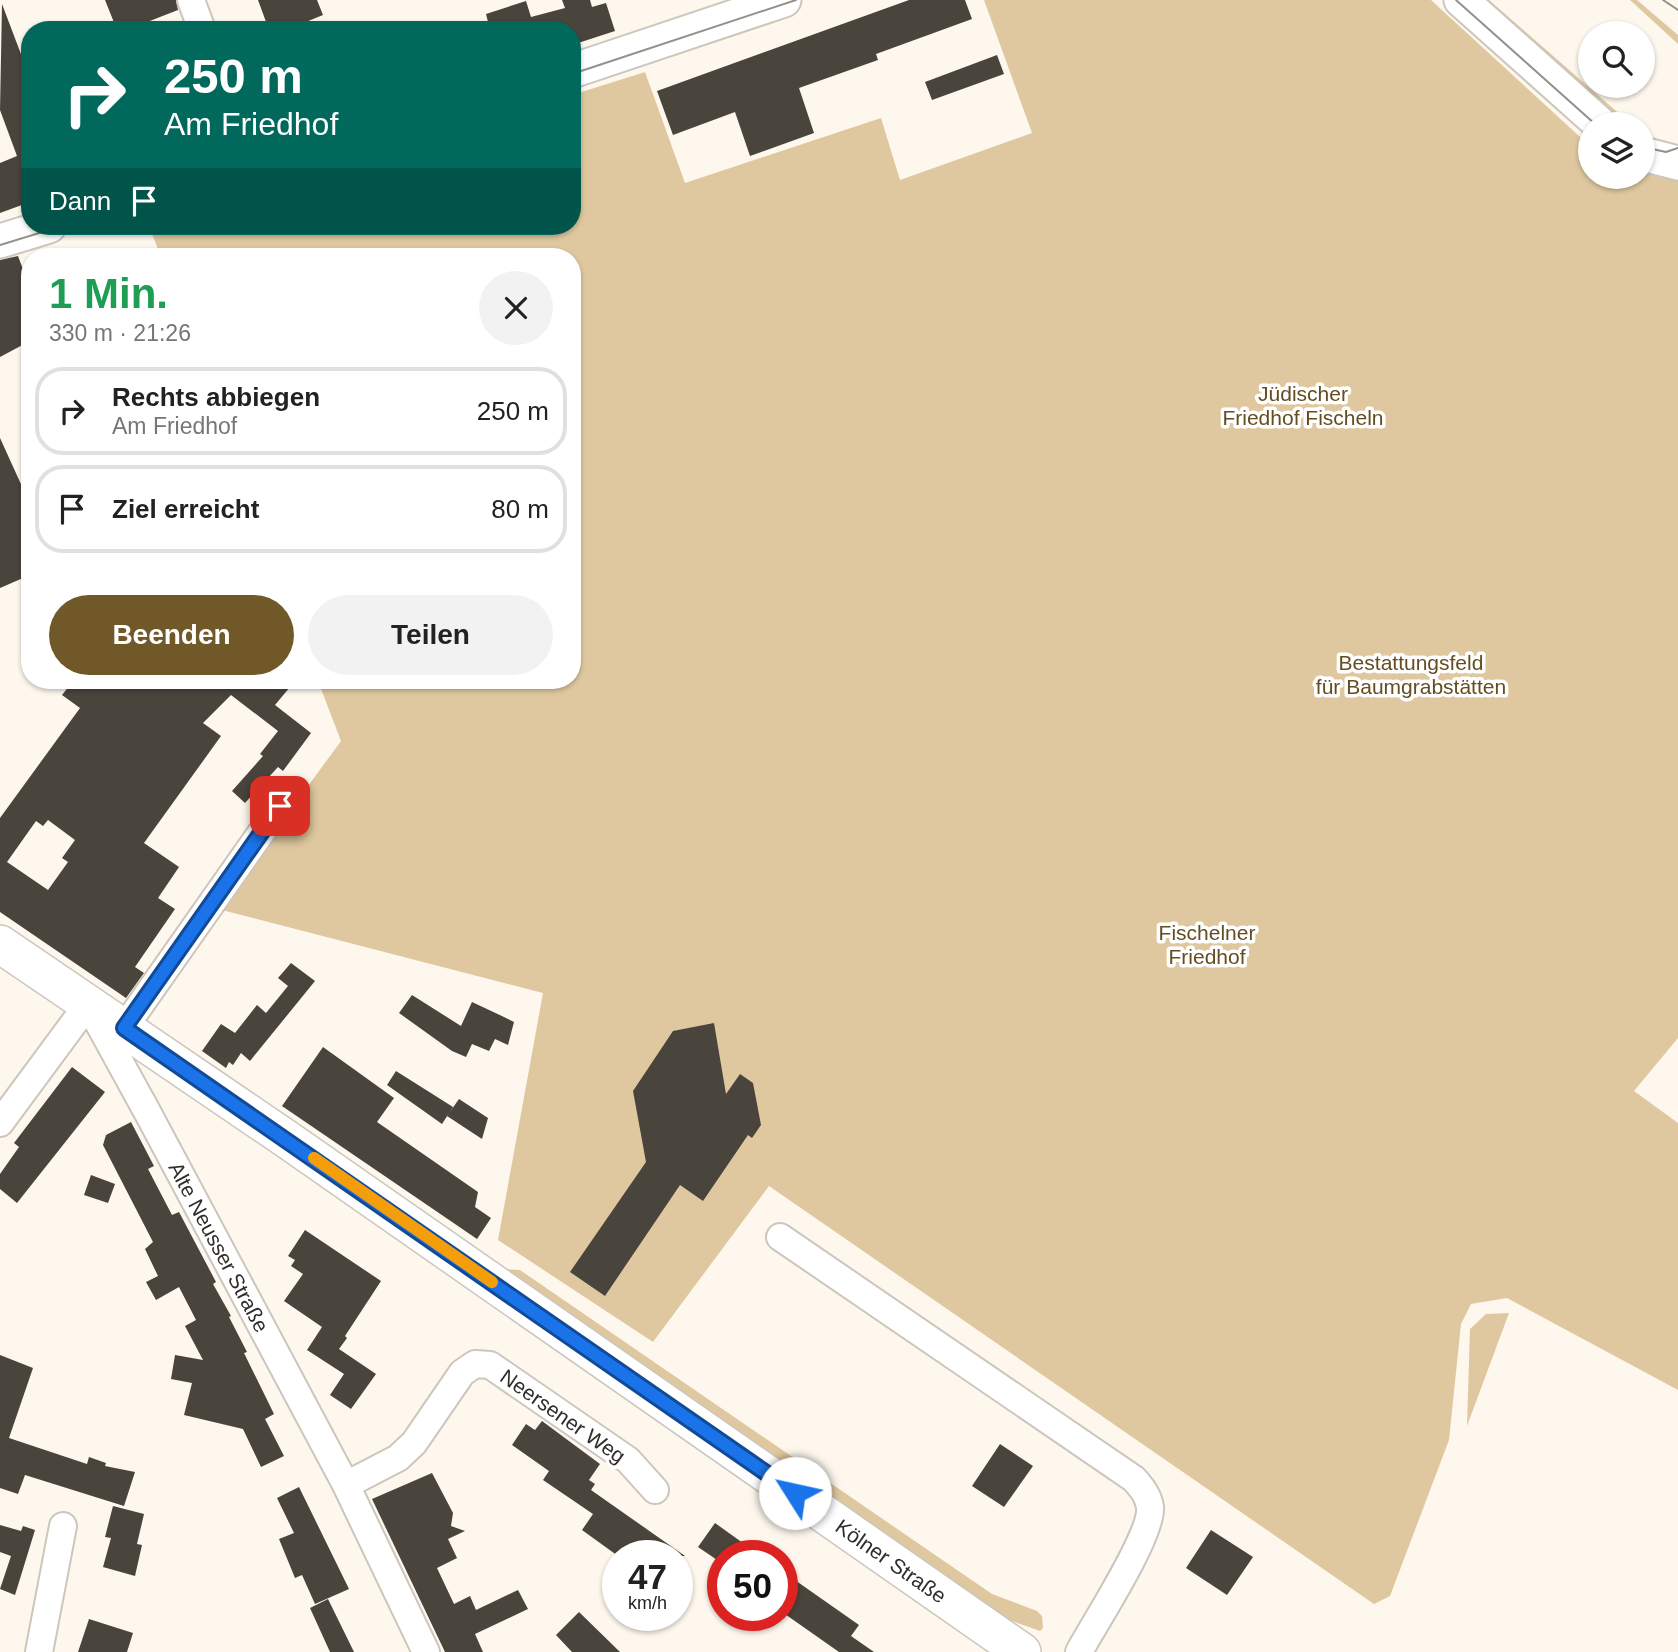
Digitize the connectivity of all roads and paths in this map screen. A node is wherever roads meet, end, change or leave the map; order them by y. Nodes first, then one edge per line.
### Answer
1 (191, 0) edge
2 (784, 0) edge
3 (1461, 0) edge
4 (728, 9) edge
5 (199, 21) edge
6 (581, 67) edge
7 (1587, 112) edge
8 (1655, 157) edge
9 (1678, 163) edge
10 (21, 235) edge
11 (0, 241) edge
12 (280, 806) dead end
13 (0, 944) edge
14 (89, 1003) junction
15 (124, 1028) junction
16 (0, 1123) edge
17 (780, 1237) dead end
18 (346, 1485) junction
19 (655, 1490) dead end
20 (62, 1526) dead end
21 (930, 1588) junction
22 (39, 1652) edge
23 (426, 1652) edge
24 (981, 1652) edge
25 (1022, 1652) edge
26 (1079, 1652) edge

1 - 5 street
2 - 4 street
3 - 7 street
4 - 6 street
8 - 9 street
10 - 11 street
12 - 15 street
13 - 14 main road, Kölner Straße
14 - 15 main road, Kölner Straße
14 - 16 street
14 - 18 street, Alte Neusser Straße
15 - 21 main road, Kölner Straße
17 - 26 street
18 - 19 street, Neersener Weg
18 - 23 street, Alte Neusser Straße
20 - 22 street
21 - 24 main road
21 - 25 main road, Kölner Straße

